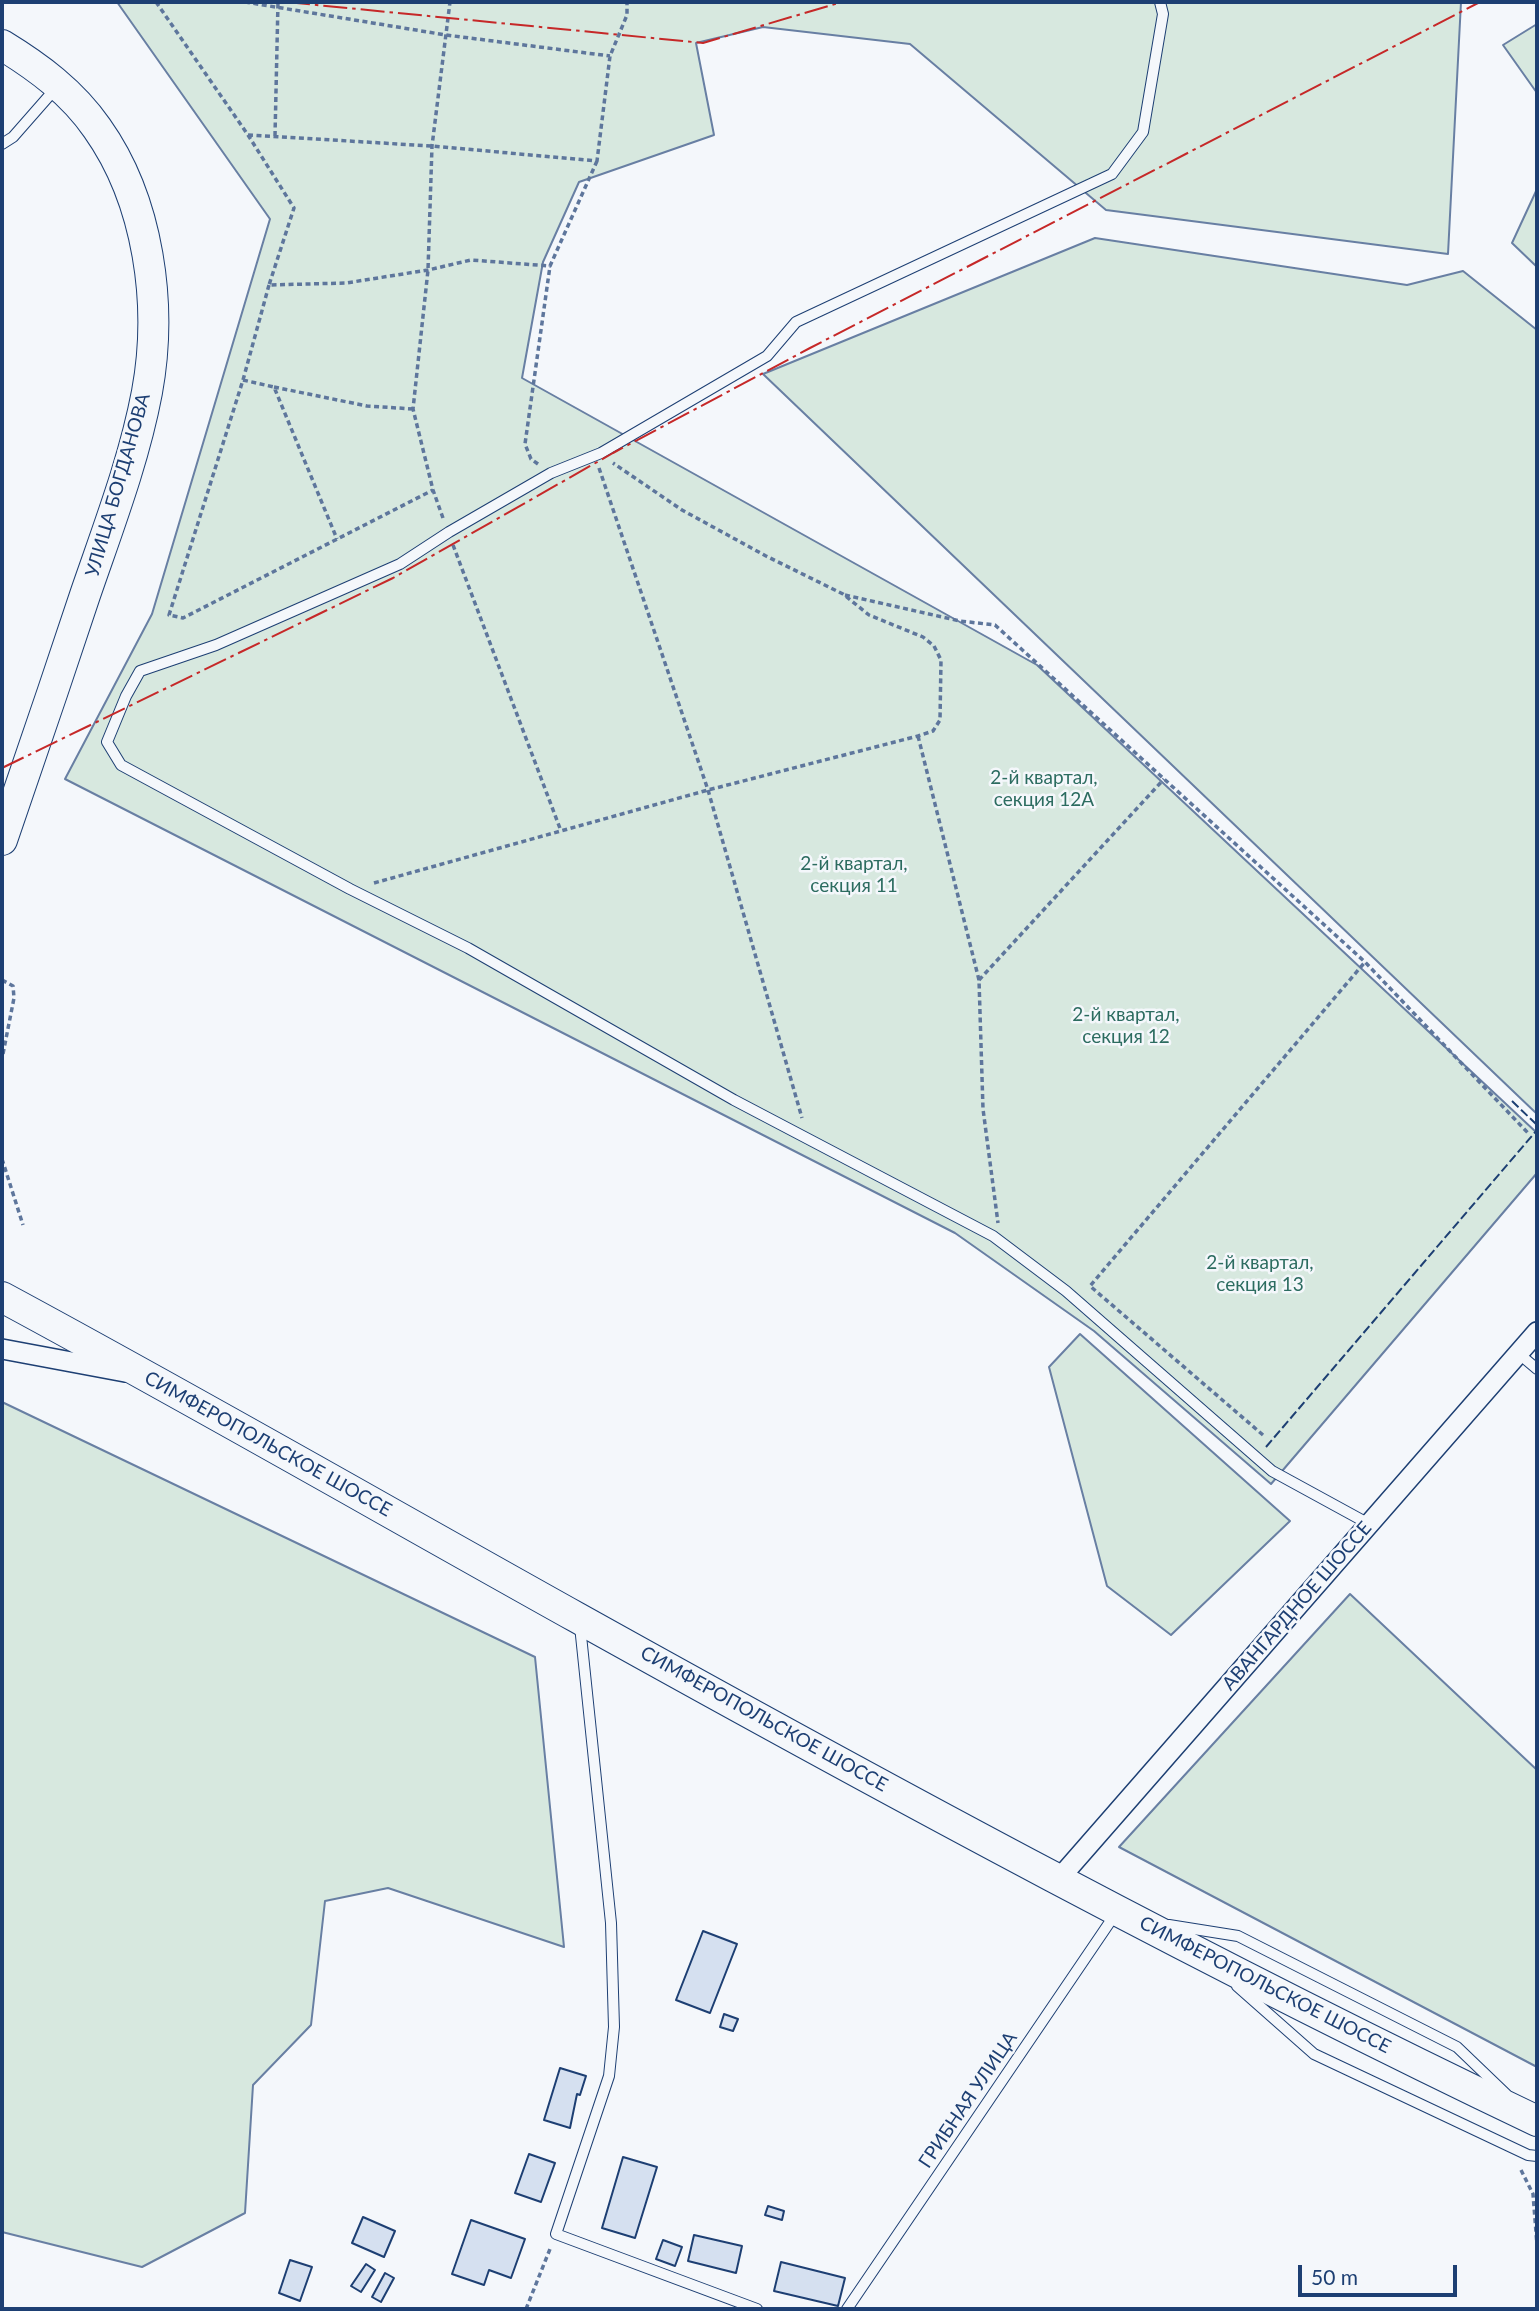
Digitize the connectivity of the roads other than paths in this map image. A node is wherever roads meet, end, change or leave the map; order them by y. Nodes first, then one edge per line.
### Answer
1 (1160, 2) edge
2 (2, 45) edge
3 (59, 85) junction
4 (2, 144) edge
5 (2, 840) edge
6 (2, 1280) edge
7 (2, 1297) edge
8 (1537, 1332) edge
9 (85, 1342) junction
10 (2, 1349) edge
11 (1518, 1353) junction
12 (1537, 1369) edge
13 (150, 1377) junction
14 (1369, 1524) junction
15 (579, 1619) junction
16 (1058, 1880) junction
17 (1125, 1915) junction
18 (1198, 1951) junction
19 (1535, 2120) edge
20 (1537, 2156) edge
21 (757, 2309) edge
22 (847, 2309) edge

1 - 14 lane
2 - 3 main road, УЛИЦА БОГДАНОВА
3 - 4 lane
3 - 5 main road, УЛИЦА БОГДАНОВА
6 - 9 main road
7 - 9 main road, СИМФЕРОПОЛЬСКОЕ ШОССЕ
8 - 11 street, АВАНГАРДНОЕ ШОССЕ
9 - 13 main road, СИМФЕРОПОЛЬСКОЕ ШОССЕ
10 - 13 street
11 - 12 lane
11 - 14 street, АВАНГАРДНОЕ ШОССЕ
13 - 15 main road, СИМФЕРОПОЛЬСКОЕ ШОССЕ
14 - 16 street, АВАНГАРДНОЕ ШОССЕ
15 - 16 main road, СИМФЕРОПОЛЬСКОЕ ШОССЕ
15 - 21 lane
16 - 17 main road, СИМФЕРОПОЛЬСКОЕ ШОССЕ
17 - 18 main road, СИМФЕРОПОЛЬСКОЕ ШОССЕ
17 - 19 lane
17 - 22 lane, ГРИБНАЯ УЛИЦА
18 - 19 main road, СИМФЕРОПОЛЬСКОЕ ШОССЕ
18 - 20 lane

